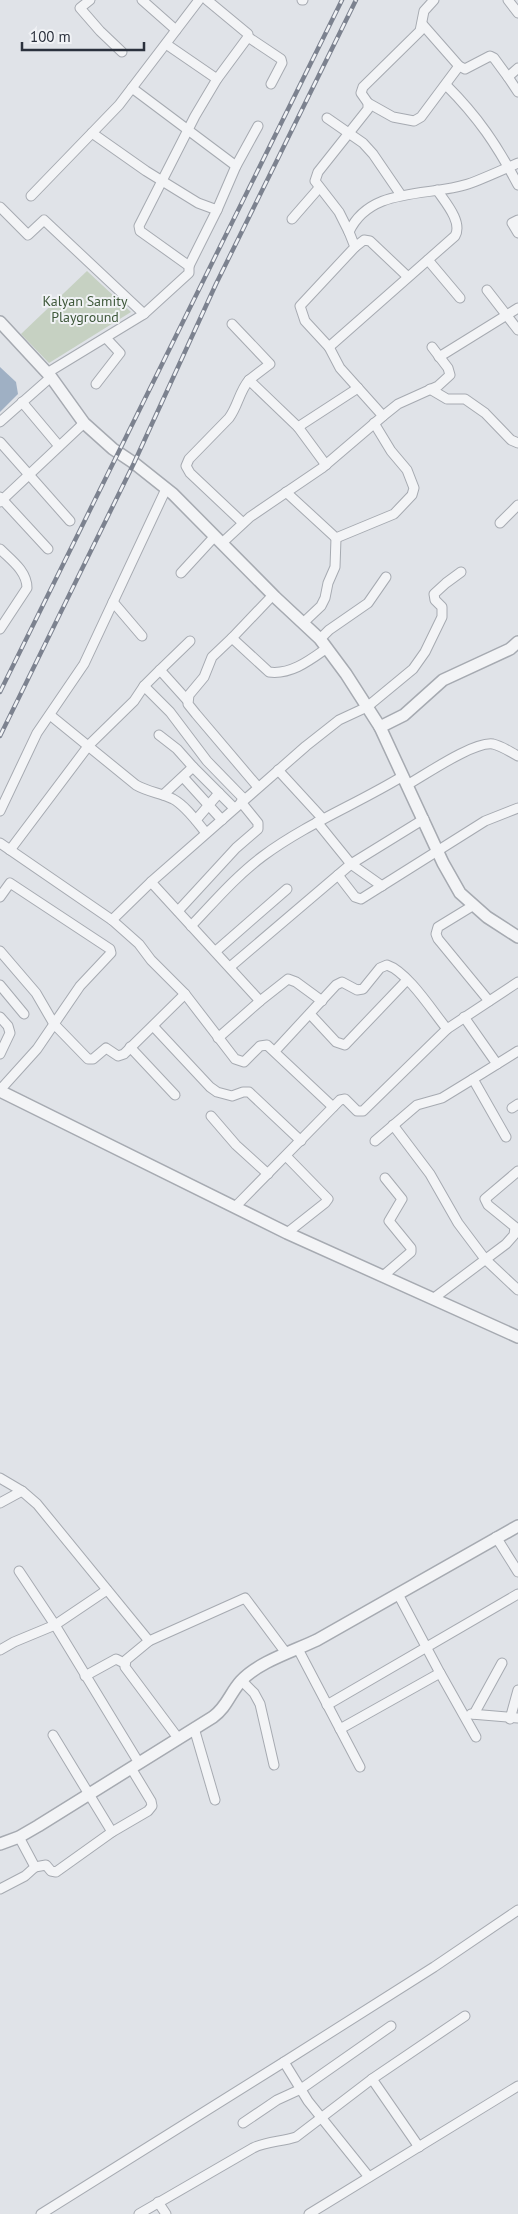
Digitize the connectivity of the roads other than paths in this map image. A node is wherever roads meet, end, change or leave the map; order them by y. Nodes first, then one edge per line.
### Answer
1 (90, 0) edge
2 (142, 0) edge
3 (200, 0) edge
4 (207, 0) edge
5 (434, 0) edge
6 (508, 0) edge
7 (518, 13) edge
8 (423, 25) junction
9 (176, 30) junction
10 (248, 37) junction
11 (166, 44) junction
12 (122, 52) dead end
13 (459, 66) junction
14 (518, 68) edge
15 (508, 77) junction
16 (217, 79) junction
17 (271, 84) dead end
18 (446, 85) junction
19 (132, 88) junction
20 (518, 92) edge
21 (368, 103) junction
22 (327, 118) dead end
23 (258, 126) dead end
24 (188, 130) junction
25 (92, 133) junction
26 (350, 133) junction
27 (518, 163) edge
28 (236, 166) junction
29 (509, 167) junction
30 (163, 181) junction
31 (518, 185) edge
32 (320, 188) junction
33 (437, 190) junction
34 (401, 195) junction
35 (30, 196) dead end
36 (217, 210) junction
37 (2, 212) edge
38 (292, 219) dead end
39 (518, 220) edge
40 (349, 232) junction
41 (518, 233) edge
42 (354, 247) junction
43 (428, 260) junction
44 (190, 266) junction
45 (408, 277) junction
46 (487, 290) dead end
47 (460, 298) dead end
48 (518, 308) edge
49 (144, 314) junction
50 (507, 316) junction
51 (0, 322) edge
52 (232, 324) dead end
53 (518, 330) edge
54 (106, 338) junction
55 (329, 347) junction
56 (432, 347) dead end
57 (439, 357) junction
58 (49, 375) junction
59 (249, 380) junction
60 (96, 384) dead end
61 (358, 388) junction
62 (430, 389) junction
63 (22, 402) junction
64 (383, 416) junction
65 (0, 422) edge
66 (84, 423) junction
67 (374, 423) junction
68 (298, 427) junction
69 (0, 442) edge
70 (518, 443) edge
71 (59, 446) junction
72 (326, 465) junction
73 (30, 476) junction
74 (166, 489) junction
75 (286, 492) junction
76 (1, 499) edge
77 (518, 505) edge
78 (70, 521) dead end
79 (243, 523) junction
80 (500, 523) dead end
81 (336, 538) junction
82 (219, 539) junction
83 (48, 549) dead end
84 (2, 555) edge
85 (462, 572) dead end
86 (181, 573) dead end
87 (386, 577) dead end
88 (273, 595) junction
89 (113, 602) junction
90 (303, 623) junction
91 (0, 629) edge
92 (142, 636) dead end
93 (232, 638) junction
94 (190, 641) dead end
95 (518, 642) edge
96 (323, 644) junction
97 (160, 670) junction
98 (144, 686) junction
99 (187, 700) junction
100 (367, 707) junction
101 (50, 715) junction
102 (380, 727) junction
103 (159, 735) dead end
104 (89, 745) junction
105 (518, 756) edge
106 (193, 767) junction
107 (278, 770) junction
108 (183, 777) junction
109 (405, 780) junction
110 (258, 787) junction
111 (219, 793) junction
112 (163, 795) junction
113 (240, 803) junction
114 (209, 805) junction
115 (518, 808) edge
116 (0, 811) edge
117 (424, 819) junction
118 (196, 820) junction
119 (222, 820) junction
120 (320, 821) junction
121 (206, 833) junction
122 (0, 843) edge
123 (10, 850) junction
124 (438, 852) junction
125 (351, 864) junction
126 (338, 875) junction
127 (151, 882) junction
128 (382, 886) junction
129 (287, 889) dead end
130 (0, 897) edge
131 (474, 905) junction
132 (178, 911) junction
133 (112, 920) junction
134 (191, 926) junction
135 (518, 937) edge
136 (216, 951) junction
137 (2, 957) edge
138 (230, 967) junction
139 (407, 980) junction
140 (518, 982) edge
141 (0, 985) edge
142 (185, 994) junction
143 (260, 1001) junction
144 (322, 1001) junction
145 (489, 1001) junction
146 (24, 1014) dead end
147 (310, 1014) junction
148 (0, 1017) edge
149 (464, 1017) junction
150 (54, 1024) junction
151 (153, 1026) junction
152 (446, 1029) junction
153 (218, 1038) junction
154 (130, 1048) junction
155 (275, 1050) junction
156 (518, 1051) edge
157 (0, 1054) edge
158 (497, 1064) junction
159 (474, 1079) junction
160 (0, 1090) edge
161 (175, 1094) dead end
162 (333, 1107) junction
163 (211, 1116) dead end
164 (393, 1125) junction
165 (506, 1137) dead end
166 (301, 1141) junction
167 (375, 1141) dead end
168 (286, 1156) junction
169 (518, 1172) edge
170 (268, 1174) junction
171 (385, 1178) dead end
172 (235, 1207) junction
173 (287, 1233) junction
174 (485, 1259) junction
175 (383, 1276) junction
176 (518, 1290) edge
177 (434, 1298) junction
178 (516, 1334) edge
179 (0, 1478) edge
180 (22, 1491) junction
181 (0, 1503) edge
182 (518, 1526) edge
183 (496, 1537) junction
184 (19, 1571) dead end
185 (518, 1572) edge
186 (107, 1590) junction
187 (398, 1594) junction
188 (518, 1594) edge
189 (55, 1625) junction
190 (149, 1641) junction
191 (426, 1646) junction
192 (298, 1649) junction
193 (0, 1650) edge
194 (286, 1653) junction
195 (124, 1663) junction
196 (502, 1663) dead end
197 (440, 1672) junction
198 (85, 1676) junction
199 (242, 1681) junction
200 (518, 1693) edge
201 (327, 1705) junction
202 (463, 1713) junction
203 (474, 1714) junction
204 (514, 1719) edge
205 (194, 1728) junction
206 (340, 1729) junction
207 (53, 1735) dead end
208 (476, 1737) dead end
209 (178, 1738) junction
210 (274, 1765) dead end
211 (135, 1766) junction
212 (360, 1767) dead end
213 (88, 1794) junction
214 (215, 1800) dead end
215 (112, 1832) junction
216 (19, 1837) junction
217 (0, 1844) edge
218 (35, 1867) junction
219 (0, 1889) edge
220 (518, 1910) edge
221 (465, 2016) dead end
222 (392, 2026) dead end
223 (284, 2062) junction
224 (372, 2079) junction
225 (518, 2086) edge
226 (300, 2089) junction
227 (322, 2119) junction
228 (244, 2123) dead end
229 (419, 2146) junction
230 (369, 2177) junction
231 (158, 2202) junction
232 (41, 2214) edge
233 (139, 2214) edge
234 (166, 2214) edge
235 (309, 2214) edge

1 - 12 street
2 - 9 street
3 - 9 street
4 - 10 street
5 - 8 street
6 - 7 street
8 - 13 street
8 - 21 street
9 - 11 street
10 - 16 street
10 - 17 street
11 - 16 street
11 - 19 street
13 - 15 street
13 - 18 street
14 - 15 street
15 - 20 street
16 - 24 street
18 - 21 street
18 - 29 street
19 - 24 street
19 - 25 street
21 - 26 street
22 - 26 street
23 - 28 street
24 - 28 street
24 - 30 street
25 - 30 street
25 - 35 street
26 - 32 street
26 - 34 street
27 - 29 street
28 - 36 street
29 - 31 street
29 - 33 street
30 - 36 street
30 - 44 street
32 - 38 street
32 - 40 street
33 - 34 street
33 - 43 street
34 - 40 street
36 - 44 street
37 - 49 street
39 - 41 street
40 - 42 street
42 - 45 street
42 - 55 street
43 - 45 street
43 - 47 street
44 - 49 street
45 - 55 street
46 - 50 street
48 - 50 street
49 - 54 street
50 - 53 street
50 - 57 street
51 - 58 street
52 - 59 street
54 - 58 street
54 - 60 street
55 - 61 street
56 - 57 street
57 - 62 street
58 - 63 street
58 - 66 street
59 - 68 street
59 - 79 street
61 - 64 street
61 - 68 street
62 - 64 street
62 - 70 street
63 - 65 street
63 - 71 street
64 - 67 street
66 - 71 street
66 - 74 street
67 - 72 street
67 - 81 street
68 - 72 street
69 - 73 street
71 - 73 street
72 - 75 street
73 - 76 street
73 - 78 street
74 - 82 street
74 - 89 street
75 - 79 street
75 - 81 street
76 - 83 street
77 - 80 street
79 - 82 street
81 - 90 street
82 - 86 street
82 - 88 street
84 - 91 street
85 - 100 street
87 - 96 street
88 - 90 street
88 - 93 street
89 - 92 street
89 - 101 street
90 - 96 street
93 - 96 street
93 - 99 street
94 - 97 street
95 - 102 street
96 - 100 street
97 - 98 street
97 - 99 street
98 - 104 street
98 - 113 street
99 - 110 street
100 - 102 street
100 - 107 street
101 - 104 street
101 - 116 street
102 - 109 street
103 - 106 street
104 - 112 street
104 - 123 street
105 - 109 street
106 - 108 street
106 - 111 street
107 - 110 street
107 - 120 street
108 - 112 street
108 - 114 street
109 - 117 street
109 - 120 street
110 - 113 street
111 - 113 street
111 - 114 street
112 - 118 street
113 - 119 street
113 - 132 street
114 - 118 street
114 - 119 street
115 - 124 street
117 - 124 street
117 - 125 street
118 - 121 street
119 - 121 street
120 - 125 street
120 - 134 street
121 - 127 street
122 - 123 street
123 - 133 street
124 - 128 street
124 - 131 street
125 - 126 street
125 - 128 street
126 - 128 street
126 - 138 street
127 - 132 street
127 - 133 street
129 - 136 street
130 - 150 street
131 - 135 street
131 - 145 street
132 - 134 street
133 - 142 street
134 - 136 street
136 - 138 street
137 - 150 street
138 - 143 street
139 - 144 street
139 - 147 street
139 - 152 street
140 - 145 street
141 - 146 street
142 - 151 street
142 - 153 street
143 - 144 street
143 - 153 street
144 - 147 street
145 - 149 street
147 - 155 street
148 - 157 street
149 - 152 street
149 - 158 street
150 - 154 street
150 - 160 street
151 - 154 street
151 - 166 street
152 - 162 street
153 - 155 street
154 - 161 street
155 - 162 street
156 - 158 street
158 - 159 street
159 - 164 street
159 - 165 street
160 - 172 street
162 - 166 street
163 - 170 street
164 - 167 street
164 - 174 street
166 - 168 street
168 - 170 street
168 - 173 street
169 - 174 street
170 - 172 street
171 - 175 street
172 - 173 street
173 - 175 street
174 - 176 street
174 - 177 street
175 - 177 street
177 - 178 street
179 - 180 street
180 - 181 street
180 - 186 street
182 - 183 street
183 - 185 street
183 - 187 street
184 - 189 street
186 - 189 street
186 - 190 street
187 - 191 street
187 - 192 street
188 - 191 street
189 - 193 street
189 - 198 street
190 - 194 street
190 - 195 street
191 - 197 street
191 - 201 street
192 - 194 street
192 - 201 street
194 - 199 street
195 - 198 street
195 - 209 street
196 - 203 street
197 - 202 street
197 - 206 street
198 - 211 street
199 - 205 street
199 - 210 street
200 - 204 street
201 - 206 street
202 - 203 street
202 - 208 street
203 - 204 street
205 - 209 street
205 - 214 street
206 - 212 street
207 - 213 street
209 - 211 street
211 - 213 street
211 - 215 street
213 - 215 street
213 - 216 street
215 - 218 street
216 - 217 street
216 - 218 street
218 - 219 street
220 - 223 street
221 - 224 street
222 - 226 street
223 - 226 street
223 - 232 street
224 - 227 street
224 - 229 street
225 - 229 street
226 - 227 street
226 - 228 street
227 - 230 street
227 - 231 street
229 - 230 street
230 - 235 street
231 - 233 street
231 - 234 street

